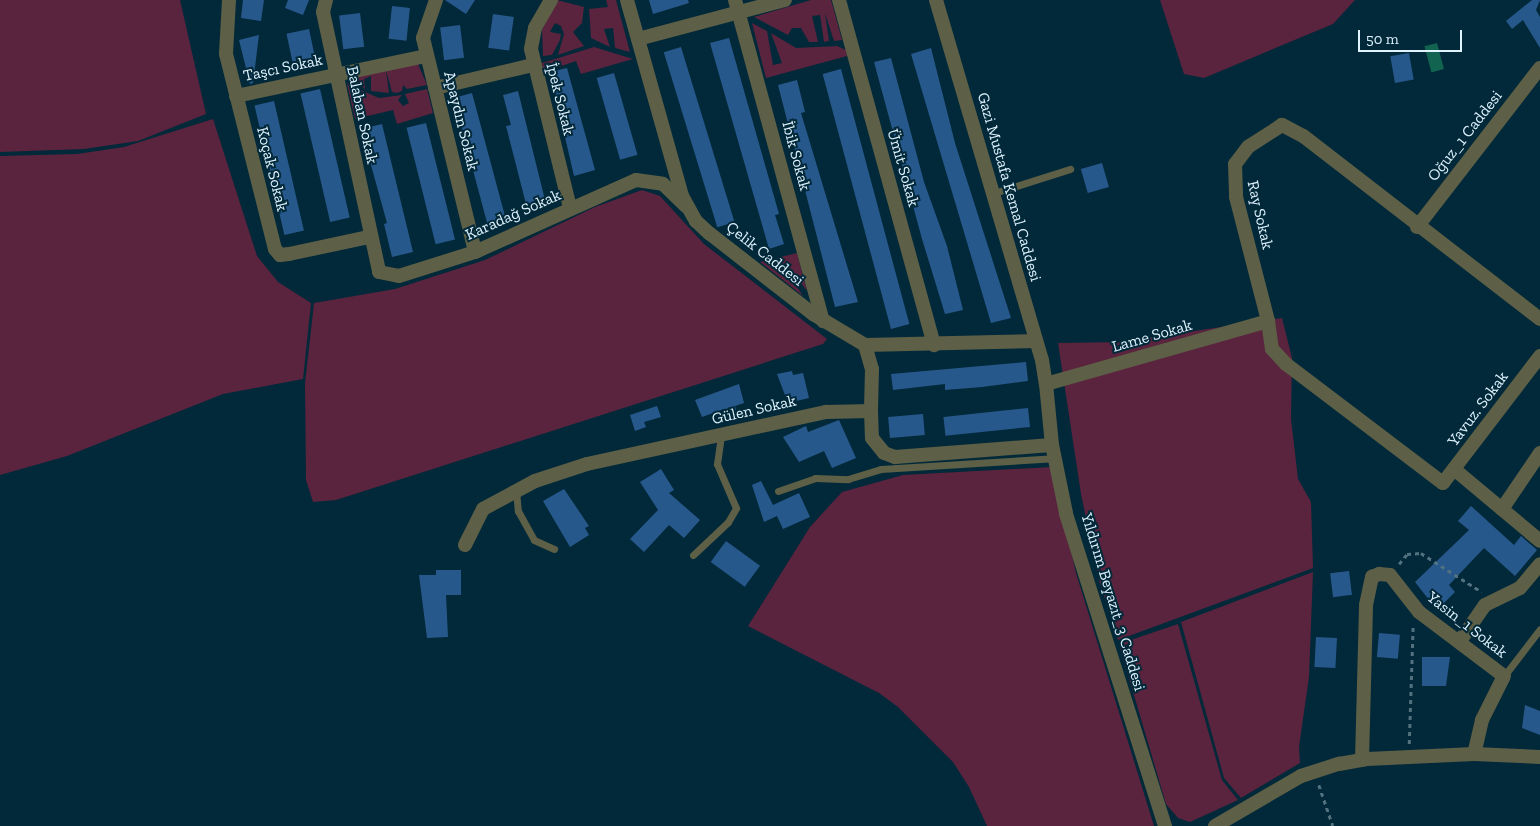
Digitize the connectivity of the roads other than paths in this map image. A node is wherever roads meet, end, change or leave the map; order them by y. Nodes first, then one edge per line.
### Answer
1 (229, 0) edge
2 (326, 0) edge
3 (436, 0) edge
4 (551, 0) edge
5 (627, 0) edge
6 (785, 0) edge
7 (839, 0) edge
8 (936, 0) edge
9 (737, 6) edge
10 (638, 38) junction
11 (426, 56) junction
12 (532, 66) junction
13 (1540, 68) edge
14 (335, 75) junction
15 (435, 88) junction
16 (236, 96) junction
17 (1070, 169) dead end
18 (994, 193) junction
19 (686, 206) junction
20 (570, 208) junction
21 (1417, 227) junction
22 (369, 237) junction
23 (475, 252) junction
24 (1540, 319) edge
25 (823, 320) junction
26 (1268, 321) junction
27 (1036, 341) junction
28 (934, 345) junction
29 (865, 346) junction
30 (1540, 356) edge
31 (1046, 384) junction
32 (871, 411) junction
33 (721, 436) junction
34 (1053, 451) junction
35 (1540, 453) edge
36 (1454, 468) junction
37 (1443, 482) joint
38 (516, 488) junction
39 (778, 491) dead end
40 (1502, 508) junction
41 (1540, 541) edge
42 (465, 545) dead end
43 (554, 550) dead end
44 (693, 555) dead end
45 (1540, 564) edge
46 (1540, 630) edge
47 (1460, 640) junction
48 (1504, 676) junction
49 (1474, 754) junction
50 (1540, 757) edge
51 (1362, 760) junction
52 (1165, 826) edge
53 (1216, 826) edge

1 - 16 street, Koçak Sokak
2 - 14 street, Balaban Sokak
3 - 11 street, Apaydın Sokak
4 - 12 street, İpek Sokak
5 - 10 street, Çelik Caddesi
6 - 9 street
7 - 28 street, Ümit Sokak
8 - 18 street, Gazi Mustafa Kemal Caddesi
9 - 10 street
9 - 25 street, İbik Sokak
10 - 19 street, Çelik Caddesi
11 - 14 street, Taşcı Sokak
11 - 15 street, Apaydın Sokak
12 - 15 street
12 - 20 street, İpek Sokak
13 - 21 street, Oğuz_1 Caddesi
14 - 16 street, Taşcı Sokak
14 - 22 street, Balaban Sokak
15 - 23 street, Apaydın Sokak
16 - 22 street, Koçak Sokak
17 - 18 lane
18 - 27 street, Gazi Mustafa Kemal Caddesi
19 - 20 street, Karadağ Sokak
19 - 25 street, Çelik Caddesi
20 - 23 street, Karadağ Sokak
21 - 24 street, Ray Sokak
21 - 26 street, Ray Sokak
22 - 23 street, Karadağ Sokak
25 - 29 street, Çelik Caddesi
26 - 31 street, Lame Sokak
26 - 37 street, Ray Sokak
27 - 28 street
27 - 31 street, Gazi Mustafa Kemal Caddesi
28 - 29 street
29 - 32 street
30 - 36 street, Yavuz. Sokak
31 - 34 street, Yıldırım Beyazıt_3 Caddesi
32 - 33 street, Gülen Sokak
32 - 34 street
33 - 38 street, Gülen Sokak
33 - 44 lane
34 - 39 lane
34 - 52 street, Yıldırım Beyazıt_3 Caddesi
35 - 40 street
36 - 37 street, Yavuz. Sokak
36 - 40 street
38 - 42 street, Gülen Sokak
38 - 43 lane
40 - 41 street
45 - 47 street
46 - 48 lane
47 - 48 street, Yasin_1 Sokak
47 - 51 street, Yasin_1 Sokak
48 - 49 street, Yasin_1 Sokak
49 - 50 street
49 - 51 street
51 - 53 street

